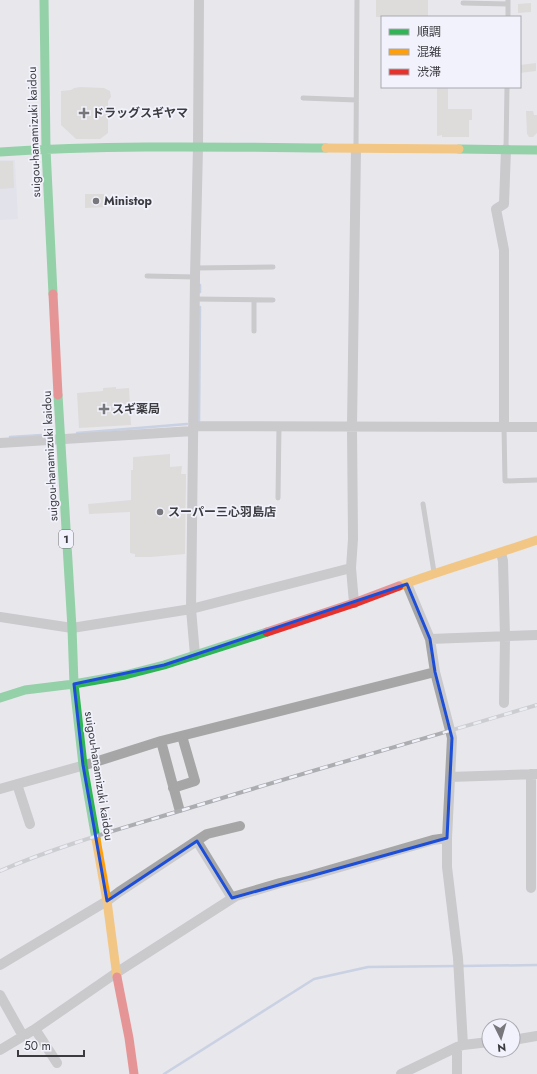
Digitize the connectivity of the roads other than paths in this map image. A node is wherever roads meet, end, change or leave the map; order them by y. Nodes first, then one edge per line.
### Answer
1 (44, 0) edge
2 (199, 0) edge
3 (357, 0) edge
4 (508, 2) edge
5 (463, 3) dead end
6 (508, 16) edge
7 (507, 88) edge
8 (303, 98) dead end
9 (356, 100) junction
10 (198, 147) junction
11 (356, 148) junction
12 (46, 149) junction
13 (506, 149) junction
14 (537, 150) edge
15 (0, 152) edge
16 (273, 267) dead end
17 (195, 273) junction
18 (147, 276) dead end
19 (195, 300) junction
20 (254, 300) junction
21 (273, 300) dead end
22 (254, 331) dead end
23 (279, 426) junction
24 (352, 427) junction
25 (504, 427) junction
26 (537, 427) edge
27 (193, 428) junction
28 (60, 439) junction
29 (0, 443) edge
30 (537, 480) edge
31 (278, 498) dead end
32 (423, 504) dead end
33 (537, 540) edge
34 (501, 553) junction
35 (351, 568) junction
36 (435, 574) junction
37 (407, 584) junction
38 (354, 603) junction
39 (191, 609) junction
40 (0, 617) edge
41 (72, 628) junction
42 (537, 635) edge
43 (505, 636) junction
44 (430, 639) junction
45 (195, 655) junction
46 (434, 672) junction
47 (74, 684) junction
48 (0, 698) edge
49 (504, 703) dead end
50 (182, 736) junction
51 (161, 741) junction
52 (83, 765) junction
53 (534, 774) edge
54 (450, 777) junction
55 (17, 784) junction
56 (173, 788) junction
57 (0, 789) edge
58 (179, 808) dead end
59 (30, 824) dead end
60 (240, 826) dead end
61 (446, 838) junction
62 (197, 840) junction
63 (531, 888) dead end
64 (232, 898) junction
65 (107, 901) junction
66 (0, 965) edge
67 (116, 973) junction
68 (0, 995) edge
69 (35, 1029) junction
70 (23, 1036) junction
71 (537, 1036) edge
72 (521, 1039) edge
73 (481, 1043) edge
74 (460, 1046) junction
75 (0, 1050) edge
76 (57, 1063) dead end
77 (134, 1074) edge
78 (401, 1074) edge
79 (457, 1074) edge

1 - 12 street, suigou-hanamizuki kaidou / 1
2 - 10 street
3 - 9 lane
4 - 5 lane
4 - 6 lane
7 - 13 lane
8 - 9 lane
9 - 11 lane
10 - 11 street
10 - 12 street
10 - 17 street
11 - 13 street
11 - 24 street
12 - 15 street
12 - 28 street, suigou-hanamizuki kaidou / 1
13 - 14 street
13 - 25 street
16 - 17 lane
17 - 18 lane
17 - 19 street
19 - 20 lane
19 - 27 street
20 - 21 lane
20 - 22 lane
23 - 24 street
23 - 27 street
23 - 31 lane
24 - 25 street
24 - 35 street
25 - 26 street
25 - 30 lane
27 - 28 street
27 - 39 street
28 - 29 street
28 - 41 street, suigou-hanamizuki kaidou / 1
32 - 36 lane
33 - 34 street
34 - 36 street
34 - 43 street
35 - 38 street
35 - 39 street
36 - 37 street
37 - 38 street
37 - 44 street
38 - 45 street
39 - 41 street
39 - 45 street
40 - 41 street
41 - 47 street, suigou-hanamizuki kaidou / 1
42 - 43 street
43 - 44 street
43 - 49 street
44 - 46 street
45 - 47 street
46 - 50 street
46 - 54 street
47 - 48 street
47 - 52 street, suigou-hanamizuki kaidou / 1
50 - 51 street
50 - 56 street
51 - 52 street
51 - 56 street
52 - 55 street
52 - 65 street, suigou-hanamizuki kaidou / 1
53 - 54 street
53 - 63 street
54 - 61 street
55 - 57 street
55 - 59 street
56 - 58 street
60 - 62 street
61 - 64 street
61 - 74 street
62 - 64 street
62 - 65 street
64 - 67 street
65 - 66 street
65 - 67 street, suigou-hanamizuki kaidou / 1
67 - 69 street
67 - 77 street, suigou-hanamizuki kaidou / 1
68 - 70 street
69 - 70 street
69 - 76 street
70 - 75 street
71 - 72 street
73 - 74 street
74 - 78 street
74 - 79 street

